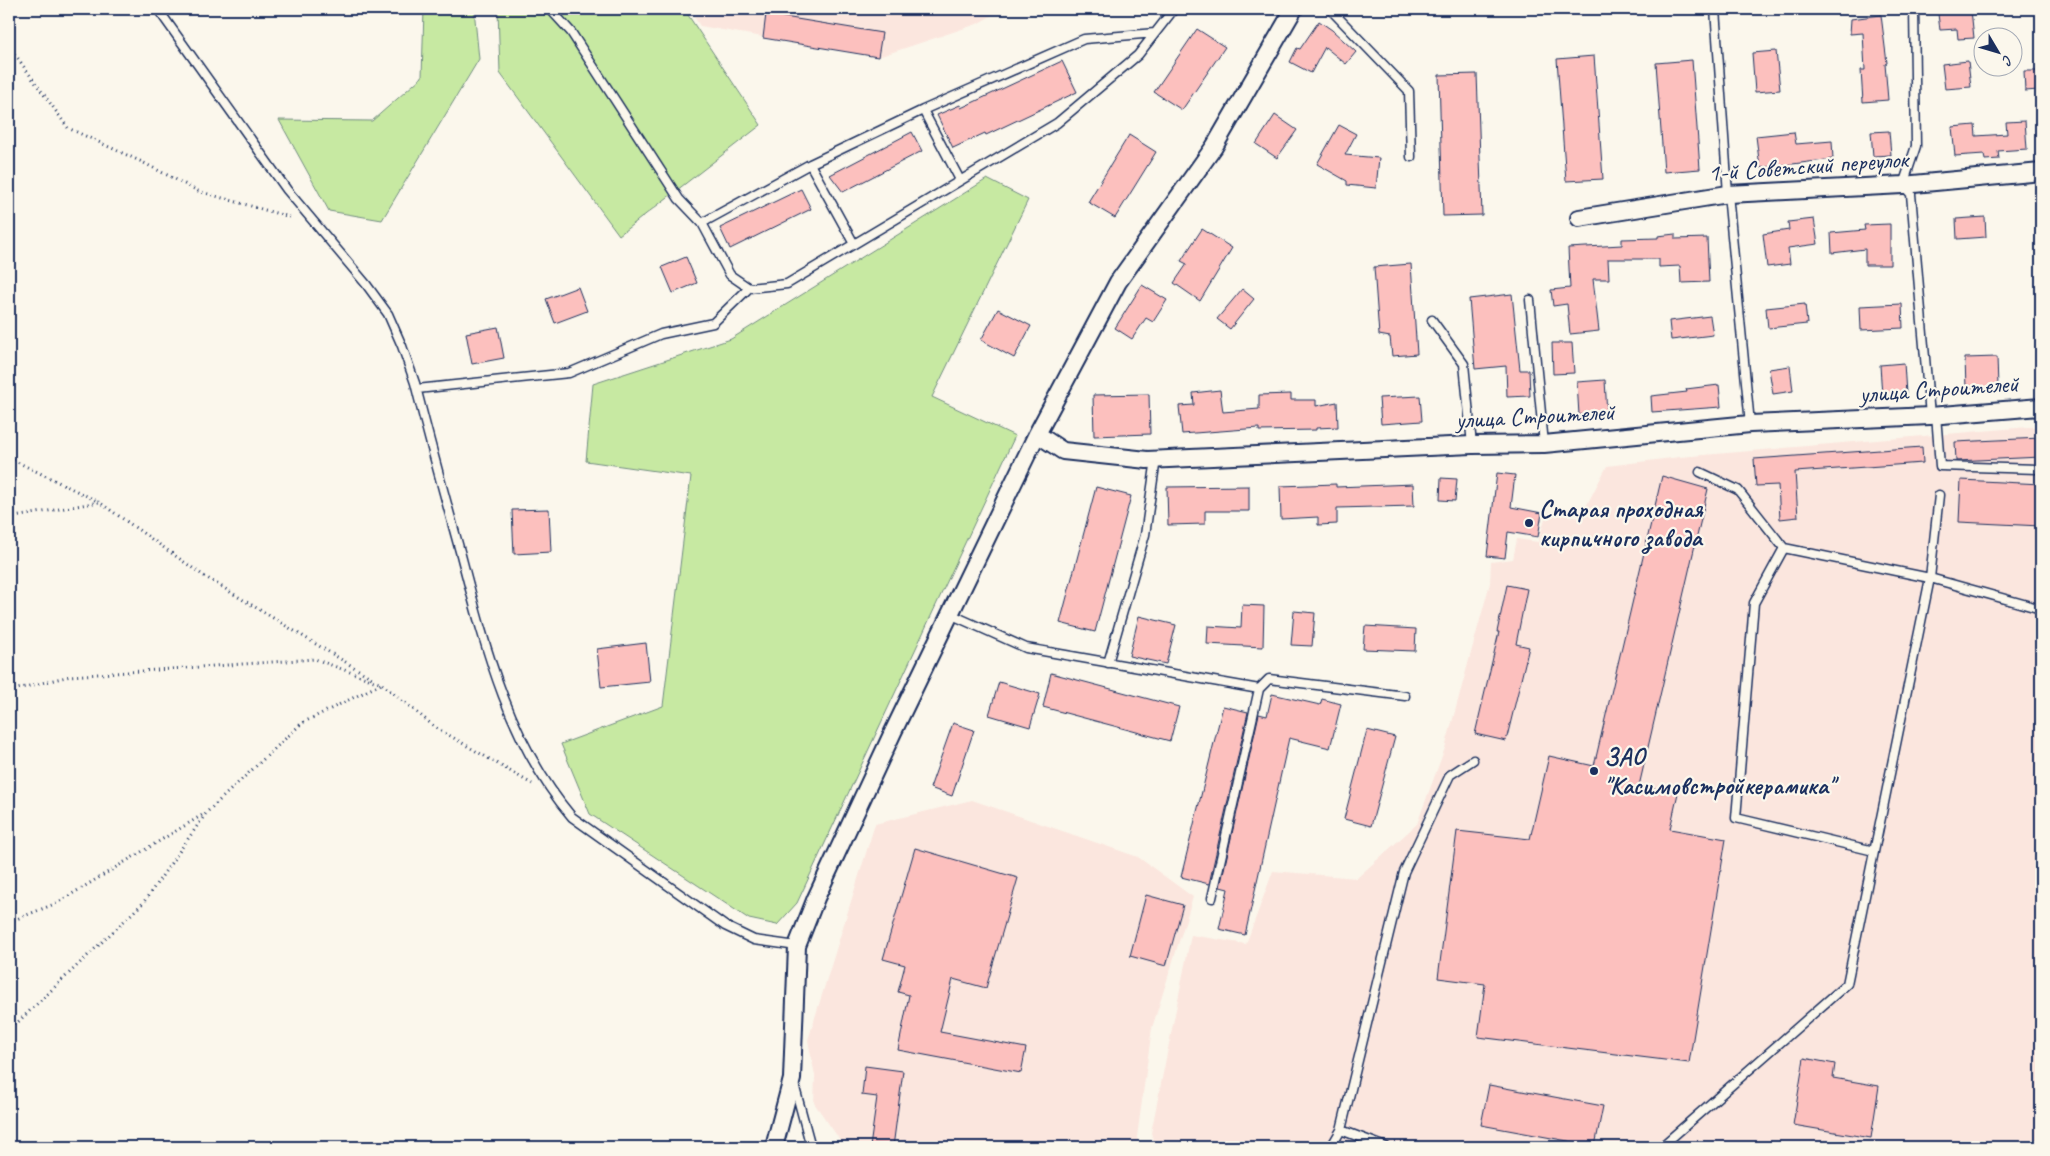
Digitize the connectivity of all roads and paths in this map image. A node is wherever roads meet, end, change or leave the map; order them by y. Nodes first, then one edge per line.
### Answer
1 (550, 9) edge
2 (1174, 9) edge
3 (1294, 9) edge
4 (1330, 9) edge
5 (1715, 9) edge
6 (1914, 9) edge
7 (160, 12) dead end
8 (1155, 33) junction
9 (9, 46) edge
10 (923, 110) junction
11 (1411, 157) dead end
12 (810, 164) junction
13 (2041, 172) edge
14 (960, 180) junction
15 (1903, 185) junction
16 (1728, 194) junction
17 (1579, 218) dead end
18 (702, 223) junction
19 (315, 224) junction
20 (854, 244) junction
21 (749, 288) junction
22 (1530, 300) dead end
23 (1432, 320) dead end
24 (417, 389) junction
25 (2041, 407) edge
26 (1933, 416) junction
27 (1750, 424) junction
28 (1037, 434) junction
29 (1544, 444) junction
30 (1472, 445) junction
31 (9, 458) edge
32 (1156, 459) junction
33 (2038, 469) dead end
34 (1700, 472) dead end
35 (1939, 495) dead end
36 (99, 502) junction
37 (9, 518) edge
38 (1784, 548) junction
39 (1930, 578) junction
40 (2041, 609) edge
41 (950, 614) junction
42 (1108, 663) junction
43 (382, 684) junction
44 (1259, 689) junction
45 (9, 691) edge
46 (1405, 696) dead end
47 (1473, 760) dead end
48 (556, 798) junction
49 (207, 812) junction
50 (1874, 851) junction
51 (1212, 898) dead end
52 (9, 922) edge
53 (797, 946) junction
54 (9, 1026) edge
55 (792, 1079) junction
56 (1341, 1130) junction
57 (774, 1147) edge
58 (811, 1147) edge
59 (1331, 1147) edge
60 (1386, 1147) edge
61 (1661, 1147) edge

1 - 18 lane
2 - 8 lane
3 - 28 street
4 - 11 lane
5 - 16 lane
6 - 15 lane
7 - 19 lane
8 - 10 lane
8 - 14 lane
9 - 19 path
10 - 12 lane
10 - 14 lane
12 - 18 lane
12 - 20 lane
13 - 15 street, 1-й Советский переулок
14 - 20 lane
15 - 16 street, 1-й Советский переулок
15 - 26 lane
16 - 17 street, 1-й Советский переулок
16 - 27 lane
18 - 21 lane
19 - 24 lane
20 - 21 lane
21 - 24 lane
22 - 29 lane
23 - 30 lane
24 - 48 lane
25 - 26 street, улица Строителей
26 - 27 street, улица Строителей
26 - 33 lane
27 - 29 street, улица Строителей
28 - 32 street, улица Строителей
28 - 41 street
29 - 30 street, улица Строителей
30 - 32 street, улица Строителей
31 - 36 path
32 - 42 lane
34 - 38 lane
35 - 39 lane
36 - 37 path
36 - 43 path
38 - 39 lane
38 - 50 lane
39 - 40 lane
39 - 50 lane
41 - 42 lane
41 - 53 street
42 - 44 lane
43 - 45 path
43 - 48 path
43 - 49 path
44 - 46 lane
44 - 51 lane
47 - 56 lane
48 - 53 lane
49 - 52 path
49 - 54 path
50 - 61 lane
53 - 55 street
55 - 57 street
55 - 58 lane
56 - 59 lane
56 - 60 lane

